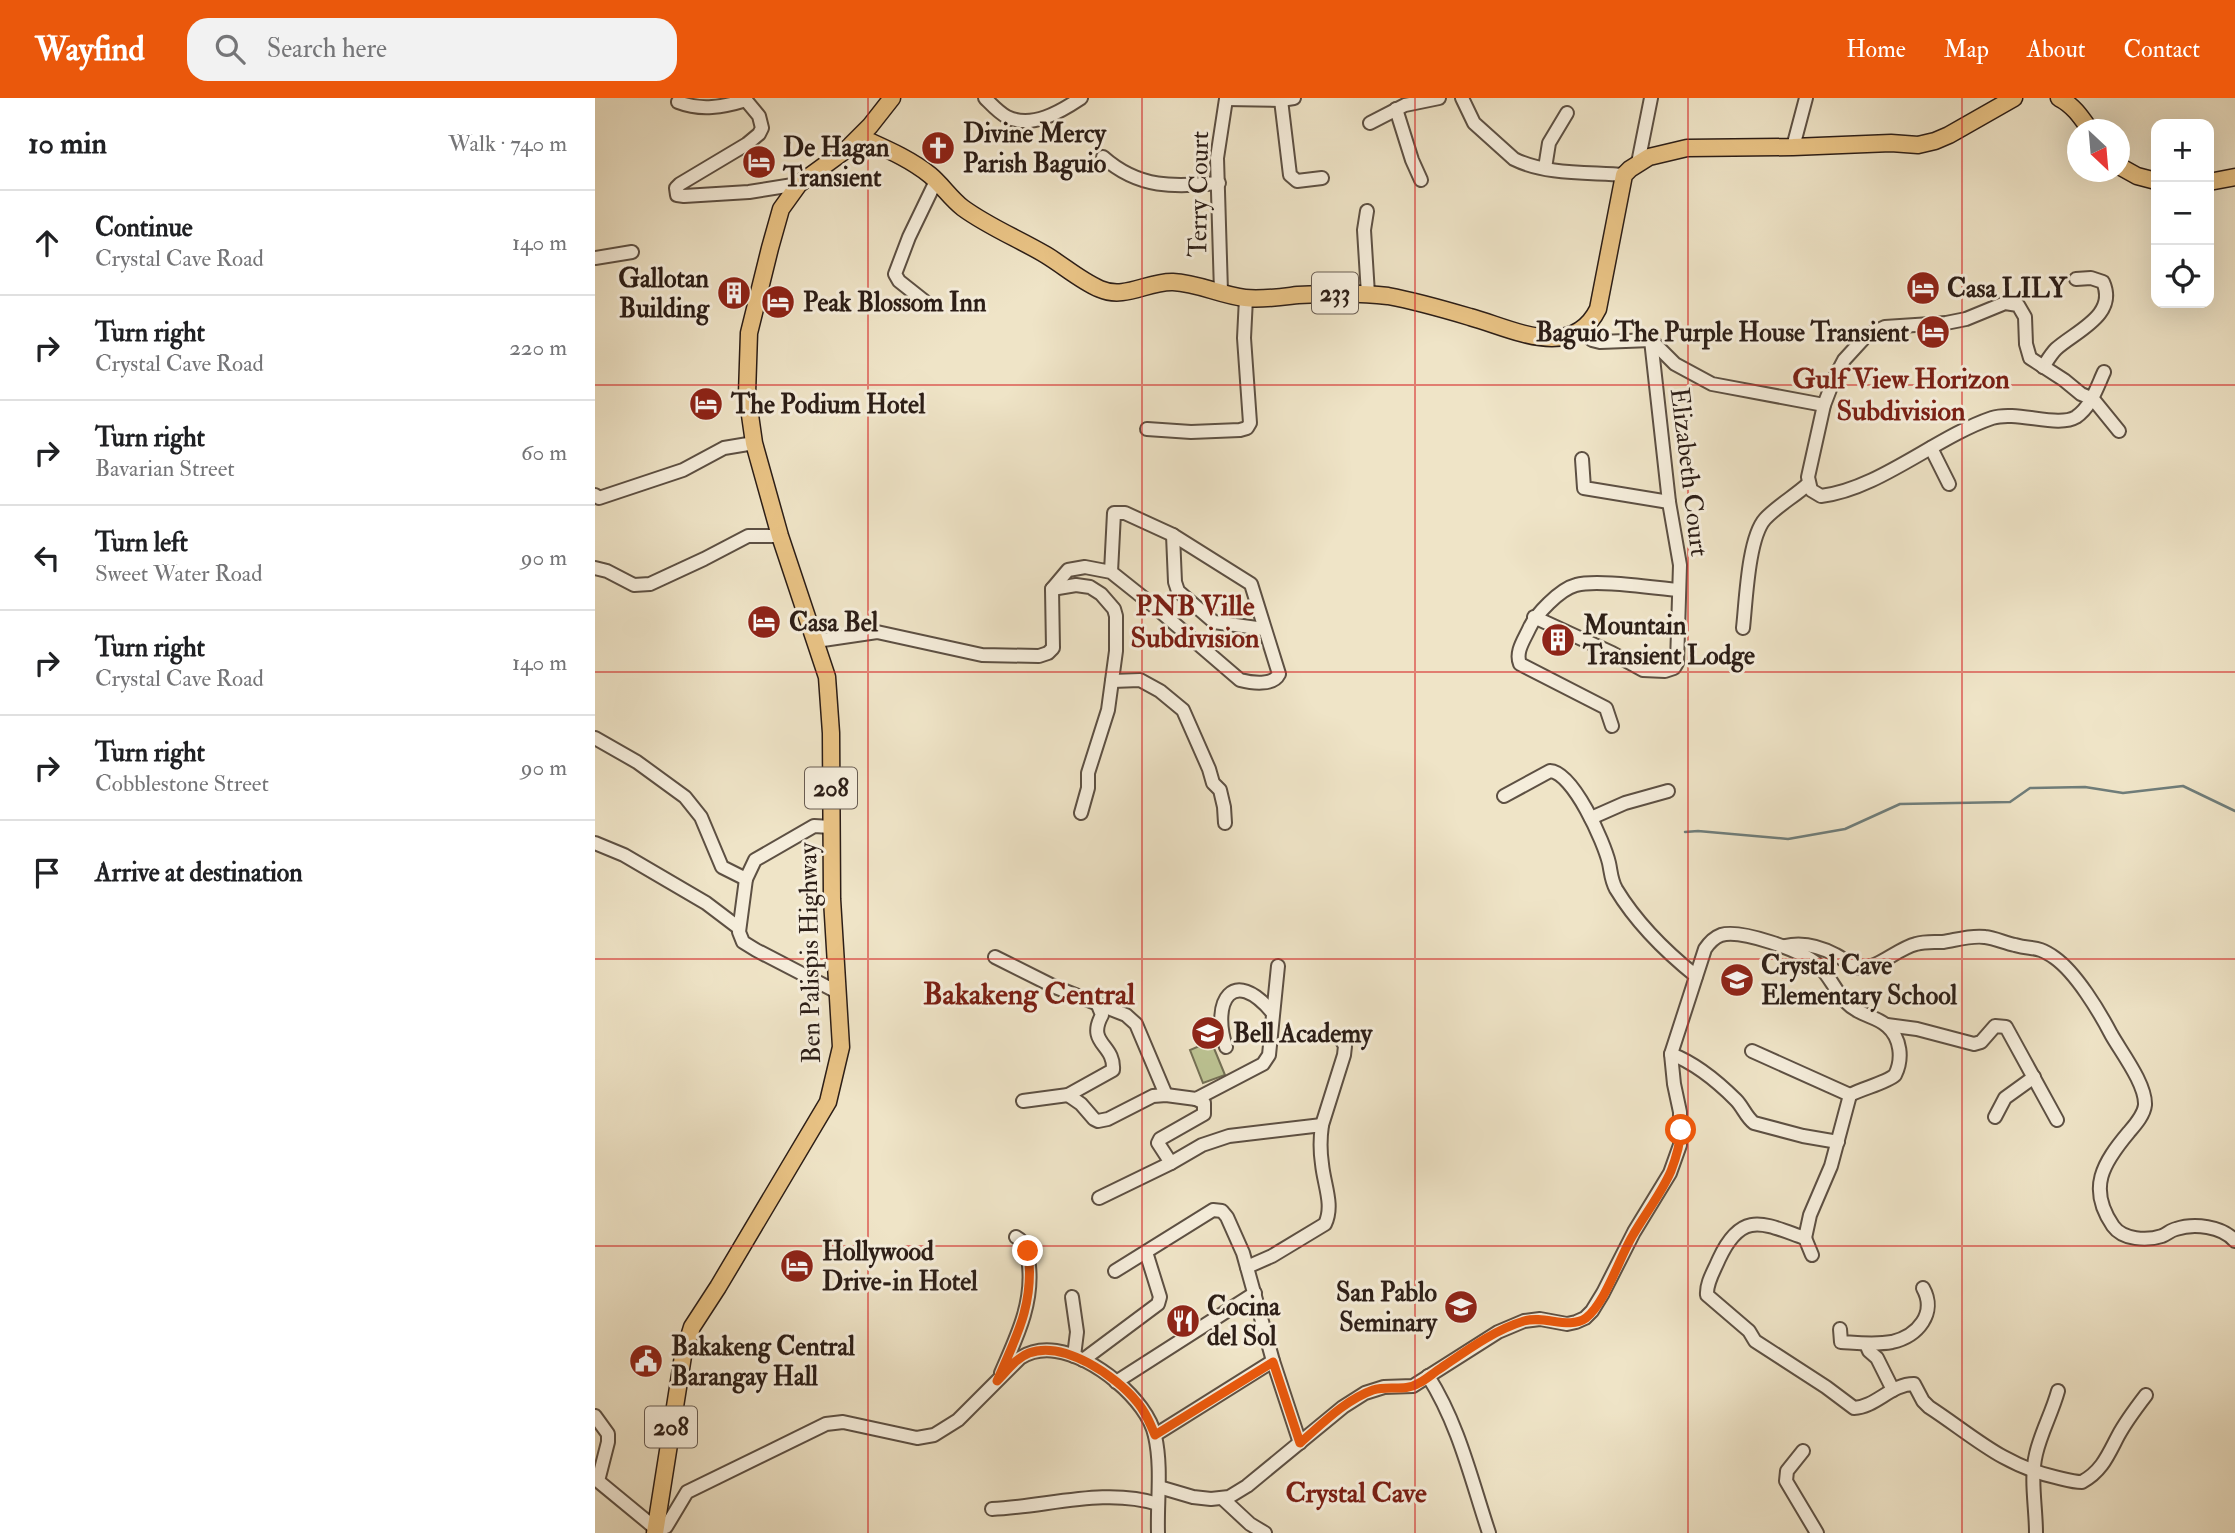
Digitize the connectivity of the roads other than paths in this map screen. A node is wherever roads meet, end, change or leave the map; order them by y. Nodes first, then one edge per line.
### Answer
1 (892, 98) edge
2 (985, 98) edge
3 (1081, 98) edge
4 (1225, 98) edge
5 (1439, 98) edge
6 (1462, 98) edge
7 (1651, 98) edge
8 (1806, 98) edge
9 (2014, 98) edge
10 (2059, 98) edge
11 (745, 99) edge
12 (1288, 99) edge
13 (678, 102) dead end
14 (1396, 109) junction
15 (1567, 113) dead end
16 (2082, 119) edge
17 (1370, 123) dead end
18 (860, 137) junction
19 (1793, 147) junction
20 (1103, 157) dead end
21 (1638, 163) junction
22 (1545, 168) junction
23 (2130, 172) edge
24 (1624, 175) junction
25 (2235, 177) edge
26 (1322, 178) dead end
27 (1421, 180) dead end
28 (2151, 180) edge
29 (936, 181) junction
30 (2214, 181) edge
31 (1219, 183) junction
32 (799, 184) junction
33 (1367, 211) dead end
34 (632, 252) dead end
35 (595, 258) edge
36 (2076, 279) dead end
37 (1221, 292) junction
38 (1368, 294) junction
39 (1246, 298) junction
40 (928, 304) dead end
41 (1585, 328) junction
42 (1651, 340) junction
43 (2043, 368) junction
44 (2104, 372) dead end
45 (2092, 399) junction
46 (1824, 405) junction
47 (1147, 429) dead end
48 (2119, 431) dead end
49 (754, 443) junction
50 (1931, 448) junction
51 (1582, 459) dead end
52 (1808, 484) junction
53 (1949, 484) dead end
54 (595, 495) edge
55 (1669, 502) junction
56 (1173, 535) junction
57 (780, 536) junction
58 (595, 568) edge
59 (1111, 572) junction
60 (1052, 589) junction
61 (1679, 590) junction
62 (1534, 617) junction
63 (1744, 628) dead end
64 (1264, 629) junction
65 (815, 641) junction
66 (1112, 681) junction
67 (1612, 726) dead end
68 (595, 738) edge
69 (1668, 791) dead end
70 (1504, 796) dead end
71 (1081, 813) dead end
72 (1591, 818) junction
73 (1225, 822) dead end
74 (831, 827) junction
75 (595, 843) edge
76 (746, 879) junction
77 (739, 928) junction
78 (1783, 946) junction
79 (995, 957) dead end
80 (1278, 966) dead end
81 (1696, 976) junction
82 (839, 993) junction
83 (1098, 1004) junction
84 (1272, 1012) junction
85 (1887, 1025) junction
86 (1339, 1036) dead end
87 (1226, 1047) dead end
88 (1752, 1051) dead end
89 (1671, 1054) junction
90 (2034, 1077) junction
91 (1068, 1095) junction
92 (1166, 1095) junction
93 (1850, 1095) junction
94 (1196, 1099) junction
95 (1023, 1101) dead end
96 (1995, 1117) dead end
97 (2057, 1120) dead end
98 (1322, 1125) junction
99 (1838, 1142) junction
100 (1171, 1163) junction
101 (1099, 1198) dead end
102 (1016, 1237) dead end
103 (1805, 1238) junction
104 (2235, 1241) edge
105 (1146, 1252) junction
106 (1812, 1255) dead end
107 (1247, 1267) junction
108 (1115, 1271) dead end
109 (1923, 1288) dead end
110 (1255, 1293) junction
111 (1072, 1297) dead end
112 (1840, 1329) dead end
113 (1866, 1344) junction
114 (1078, 1358) junction
115 (1273, 1362) junction
116 (1428, 1377) junction
117 (997, 1381) junction
118 (1116, 1381) junction
119 (1893, 1390) junction
120 (2059, 1391) dead end
121 (2146, 1395) dead end
122 (595, 1416) edge
123 (1155, 1435) junction
124 (1300, 1443) junction
125 (1803, 1451) dead end
126 (2033, 1471) junction
127 (597, 1481) edge
128 (1159, 1487) junction
129 (1222, 1499) junction
130 (1157, 1504) junction
131 (992, 1509) dead end
132 (655, 1531) edge
133 (1158, 1533) edge
134 (1265, 1533) edge
135 (1489, 1533) edge
136 (1817, 1533) edge
137 (2036, 1533) edge

1 - 18 main road, Ben Palispis Highway / 208
2 - 3 street
4 - 12 street
4 - 31 street, Terry Court
5 - 14 street
6 - 22 street
7 - 21 street
8 - 19 street
9 - 19 main road
10 - 16 main road
11 - 13 street
11 - 32 street
12 - 26 street
14 - 17 street
14 - 27 street
15 - 22 street
18 - 29 main road, 233
18 - 32 main road, Ben Palispis Highway / 208
19 - 21 main road
20 - 31 street
21 - 24 main road
22 - 24 street
23 - 28 main road
24 - 41 main road
25 - 30 main road
29 - 37 main road, 233
29 - 40 street
31 - 37 street, Terry Court
32 - 49 main road, Ben Palispis Highway / 208
33 - 38 street
34 - 35 street
36 - 43 street
37 - 39 main road, 233
38 - 39 main road, 233
38 - 41 main road, 233
39 - 47 street
41 - 42 street
42 - 46 street
42 - 55 street, Elizabeth Court
43 - 45 street
43 - 46 street
44 - 45 street
45 - 48 street
45 - 50 street
46 - 52 street
49 - 54 street
49 - 57 main road, Ben Palispis Highway / 208
50 - 52 street
50 - 53 street
51 - 55 street
52 - 63 street
55 - 61 street, Elizabeth Court
56 - 59 street
56 - 64 street
56 - 64 street
57 - 58 street
57 - 65 main road, Ben Palispis Highway / 208
59 - 60 street
59 - 64 street
60 - 65 street
60 - 66 street
61 - 62 street, Elizabeth Court
61 - 62 street
62 - 67 street
65 - 74 main road, Ben Palispis Highway / 208
66 - 71 street
66 - 73 street
68 - 76 street
69 - 72 street
70 - 72 street
72 - 81 street
74 - 76 street
74 - 82 main road, Ben Palispis Highway / 208
75 - 77 street
76 - 77 street
77 - 82 street
78 - 81 street
78 - 85 street
78 - 104 street
79 - 83 street
80 - 84 street
81 - 89 street
82 - 132 main road, Ben Palispis Highway / 208
83 - 91 street
83 - 92 street
84 - 87 street
84 - 94 street
85 - 90 street
85 - 93 street
86 - 98 street
88 - 93 street
89 - 99 street
89 - 116 street
90 - 96 street
90 - 97 street
91 - 92 street
91 - 95 street
92 - 94 street
93 - 99 street
94 - 100 street
98 - 100 street
98 - 107 street
99 - 103 street
100 - 101 street
102 - 117 street
103 - 106 street
103 - 119 street
105 - 107 street
105 - 108 street
105 - 114 street
107 - 110 street
109 - 113 street
110 - 115 street
110 - 118 street
111 - 114 street
112 - 113 street
113 - 119 street
114 - 117 street
114 - 118 street
115 - 123 street
115 - 124 street
116 - 124 street
116 - 135 street
117 - 132 street
118 - 123 street
119 - 126 street
120 - 126 street
121 - 126 street
122 - 127 street
123 - 128 street
124 - 129 street
125 - 136 street
126 - 137 street
127 - 132 street
128 - 129 street
128 - 130 street
129 - 134 street
130 - 131 street
130 - 133 street

